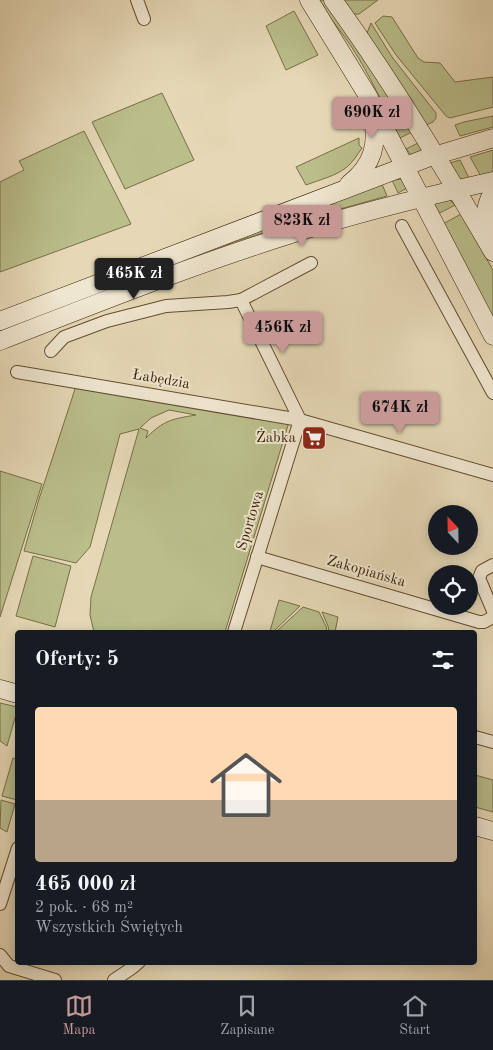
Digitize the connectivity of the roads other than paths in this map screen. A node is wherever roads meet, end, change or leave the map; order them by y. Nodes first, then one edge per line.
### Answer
1 (137, 0) edge
2 (310, 0) edge
3 (333, 0) edge
4 (144, 19) dead end
5 (368, 96) junction
6 (493, 138) edge
7 (435, 155) junction
8 (405, 166) junction
9 (493, 181) edge
10 (456, 190) junction
11 (493, 192) edge
12 (331, 194) junction
13 (420, 198) junction
14 (402, 226) dead end
15 (490, 247) edge
16 (311, 263) dead end
17 (241, 300) junction
18 (0, 321) edge
19 (493, 336) edge
20 (0, 341) edge
21 (51, 351) dead end
22 (17, 372) dead end
23 (493, 393) edge
24 (300, 420) junction
25 (493, 475) edge
26 (257, 557) junction
27 (493, 565) edge
28 (493, 611) edge
29 (493, 617) edge
30 (235, 630) edge
31 (0, 688) edge
32 (0, 693) edge
33 (15, 694) edge
34 (15, 695) edge
35 (477, 738) edge
36 (493, 742) edge
37 (477, 827) edge
38 (493, 832) edge
39 (15, 857) edge
40 (0, 904) edge
41 (0, 955) edge
42 (136, 965) edge
43 (55, 980) edge
44 (114, 980) edge

1 - 4 street
2 - 5 street
3 - 7 street
5 - 8 street
5 - 12 street
6 - 7 street
7 - 8 street
7 - 10 street
8 - 12 street
8 - 13 street
9 - 10 street
10 - 13 street
10 - 15 street
11 - 15 street
12 - 18 street
13 - 19 street
13 - 20 street
14 - 23 street
16 - 17 street
17 - 21 street
17 - 24 street
22 - 24 street, Łabędzia
24 - 25 street, Łabędzia
24 - 26 street, Sportowa
26 - 29 street, Zakopiańska
26 - 30 street, Sportowa
27 - 28 street
31 - 33 street
32 - 34 street
35 - 36 street
37 - 38 street
39 - 40 street
41 - 43 street
42 - 44 street

